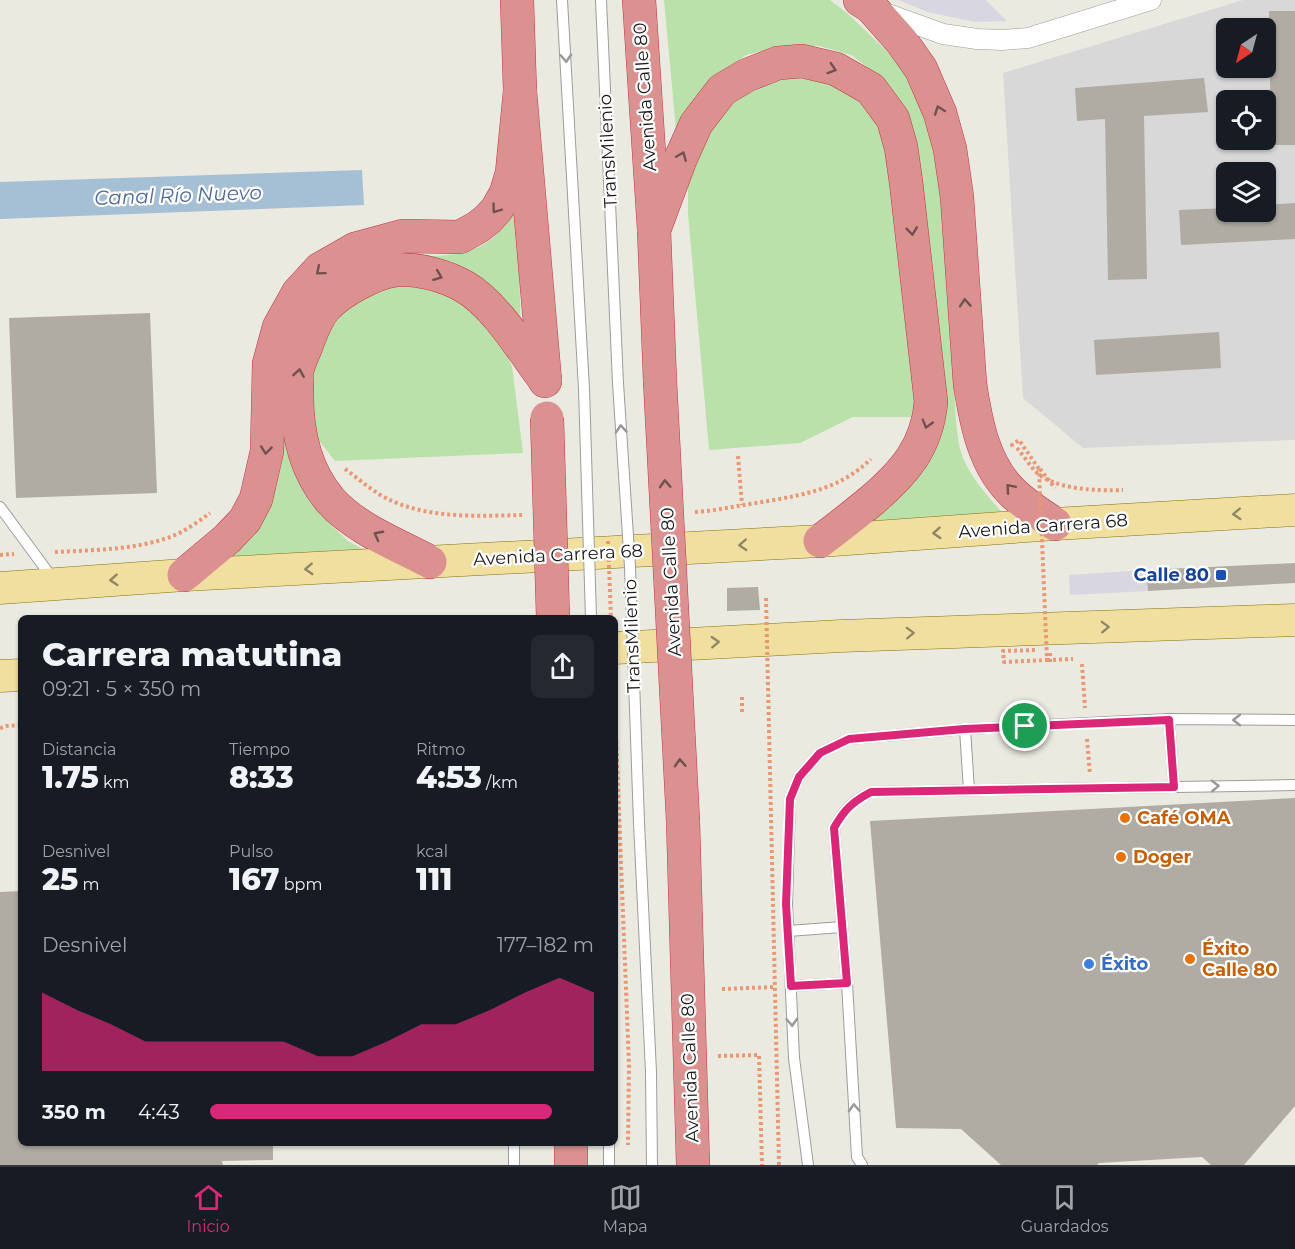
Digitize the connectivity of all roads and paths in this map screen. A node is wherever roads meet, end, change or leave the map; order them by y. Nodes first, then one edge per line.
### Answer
1 (517, 0) edge
2 (562, 0) edge
3 (601, 0) edge
4 (639, 0) edge
5 (1151, 0) edge
6 (865, 4) edge
7 (520, 92) junction
8 (654, 230) junction
9 (545, 380) junction
10 (1016, 446) dead end
11 (738, 456) dead end
12 (1039, 469) junction
13 (1033, 474) dead end
14 (1055, 488) dead end
15 (1130, 490) dead end
16 (742, 505) dead end
17 (0, 507) edge
18 (1295, 510) edge
19 (211, 513) dead end
20 (1055, 524) junction
21 (820, 541) junction
22 (34, 553) junction
23 (0, 555) edge
24 (430, 562) junction
25 (183, 575) junction
26 (57, 584) junction
27 (0, 588) edge
28 (766, 598) dead end
29 (553, 615) edge
30 (591, 615) edge
31 (1295, 620) edge
32 (618, 648) edge
33 (1035, 650) dead end
34 (1073, 659) dead end
35 (1047, 660) junction
36 (742, 697) dead end
37 (742, 712) dead end
38 (1169, 720) junction
39 (1295, 720) edge
40 (18, 725) edge
41 (0, 728) edge
42 (964, 729) junction
43 (618, 777) edge
44 (1295, 785) edge
45 (1174, 787) junction
46 (969, 790) junction
47 (842, 927) junction
48 (788, 931) junction
49 (847, 983) junction
50 (791, 986) junction
51 (722, 989) dead end
52 (690, 1057) junction
53 (514, 1146) edge
54 (571, 1146) edge
55 (609, 1146) edge
56 (628, 1154) dead end
57 (514, 1165) edge
58 (571, 1165) edge
59 (609, 1165) edge
60 (652, 1165) edge
61 (693, 1165) edge
62 (762, 1165) edge
63 (779, 1165) edge
64 (808, 1165) edge
65 (862, 1165) edge

1 - 7 highway
2 -> 30 lane, TransMilenio, bridge
60 -> 3 lane, TransMilenio, bridge
4 - 8 highway, Avenida Calle 80
5 - 6 street
20 -> 6 highway
7 - 9 highway
7 -> 25 highway
8 -> 21 highway
52 -> 8 highway, Avenida Calle 80, bridge
24 -> 9 highway
9 - 29 highway, bridge
10 - 15 path
11 - 16 path
12 - 13 path
12 - 14 path, bridge
12 - 35 path, bridge
17 - 22 lane
18 -> 20 main road, Avenida Carrera 68
19 - 22 path
20 -> 21 main road, Avenida Carrera 68
21 -> 24 main road, Avenida Carrera 68
22 - 23 path
22 - 26 lane
24 -> 25 main road, Avenida Carrera 68
25 -> 26 main road, Avenida Carrera 68
26 - 27 main road, Avenida Carrera 68
28 - 63 path, bridge
32 -> 31 main road
33 - 35 path, bridge
34 - 35 path, bridge
36 - 37 path
39 -> 38 lane
38 - 42 lane
38 - 45 lane
40 - 41 path
42 - 46 lane
42 - 48 lane
43 - 56 path
45 -> 44 lane
45 - 46 lane
46 - 47 lane
47 - 48 lane
47 - 49 lane
48 - 50 lane
49 - 50 lane
65 -> 49 lane
50 - 51 path
50 -> 64 lane
52 - 61 highway, Avenida Calle 80
52 - 62 path
53 - 57 lane
54 - 58 highway
55 - 59 lane

